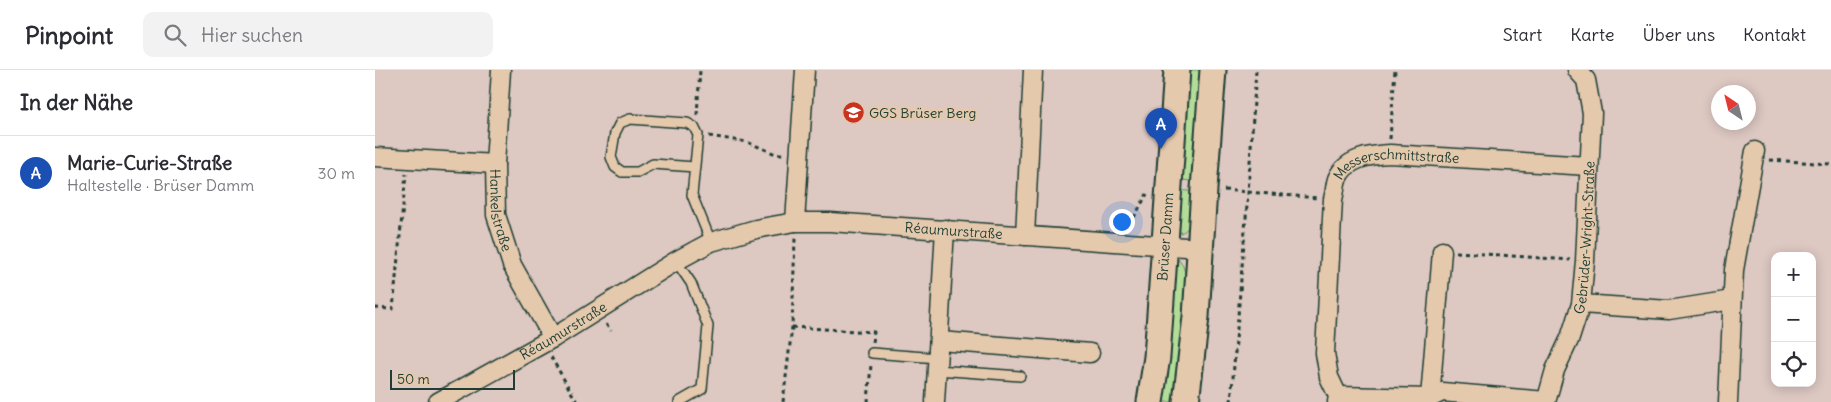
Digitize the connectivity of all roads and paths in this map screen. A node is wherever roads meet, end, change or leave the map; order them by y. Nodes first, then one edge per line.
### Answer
1 (501, 70) edge
2 (700, 70) edge
3 (805, 70) edge
4 (1033, 70) edge
5 (1177, 70) edge
6 (1213, 70) edge
7 (1255, 70) edge
8 (1395, 70) edge
9 (1577, 70) edge
10 (696, 131) junction
11 (1390, 154) junction
12 (799, 155) junction
13 (1755, 155) joint
14 (375, 157) edge
15 (407, 159) junction
16 (495, 164) junction
17 (1831, 164) edge
18 (1589, 166) junction
19 (695, 167) junction
20 (1220, 190) dead end
21 (1149, 191) dead end
22 (1248, 193) junction
23 (1333, 199) junction
24 (795, 222) junction
25 (1131, 225) dead end
26 (945, 229) junction
27 (1025, 236) junction
28 (711, 242) junction
29 (1165, 244) junction
30 (1200, 248) junction
31 (1442, 251) joint
32 (676, 261) junction
33 (1585, 261) junction
34 (1731, 300) junction
35 (1581, 304) junction
36 (375, 308) edge
37 (793, 326) junction
38 (548, 341) junction
39 (872, 353) junction
40 (1090, 353) dead end
41 (938, 356) junction
42 (1020, 376) dead end
43 (1430, 398) junction
44 (1338, 399) edge
45 (1546, 401) edge
46 (438, 402) edge
47 (577, 402) edge
48 (679, 402) edge
49 (783, 402) edge
50 (868, 402) edge
51 (935, 402) edge
52 (1150, 402) edge
53 (1187, 402) edge
54 (1231, 402) edge
55 (1728, 402) edge

1 - 16 street, Hankelstraße
2 - 10 path
3 - 12 street
4 - 27 street
5 - 29 street, Brüser Damm
6 - 30 street
7 - 22 path
8 - 11 path
9 - 18 street, Gebrüder-Wright-Straße
10 - 12 path
10 - 19 lane
10 - 19 lane
11 - 18 street, Messerschmittstraße
11 - 23 street, Messerschmittstraße
12 - 24 street
13 - 17 path
13 - 34 street
14 - 15 street
15 - 16 street
15 - 36 path
16 - 38 street, Hankelstraße
18 - 33 street, Gebrüder-Wright-Straße
19 - 28 lane
20 - 22 path
21 - 25 path
22 - 23 path
22 - 54 path
23 - 44 street, Messerschmittstraße
24 - 26 street, Réaumurstraße
24 - 28 street, Réaumurstraße
24 - 37 path
26 - 27 street, Réaumurstraße
26 - 41 street
27 - 29 street, Réaumurstraße
28 - 32 street, Réaumurstraße
29 - 30 street, Réaumurstraße
29 - 52 street, Brüser Damm
30 - 53 street
31 - 33 path
31 - 43 street
32 - 38 street, Réaumurstraße
32 - 48 lane
33 - 35 street, Gebrüder-Wright-Straße
34 - 35 street
34 - 55 street
35 - 45 street, Gebrüder-Wright-Straße
37 - 39 path
37 - 49 path
38 - 46 street, Réaumurstraße
38 - 47 path
39 - 41 lane
39 - 50 path
40 - 41 street
41 - 42 lane
41 - 51 street
43 - 44 street, Messerschmittstraße
43 - 45 street, Messerschmittstraße

